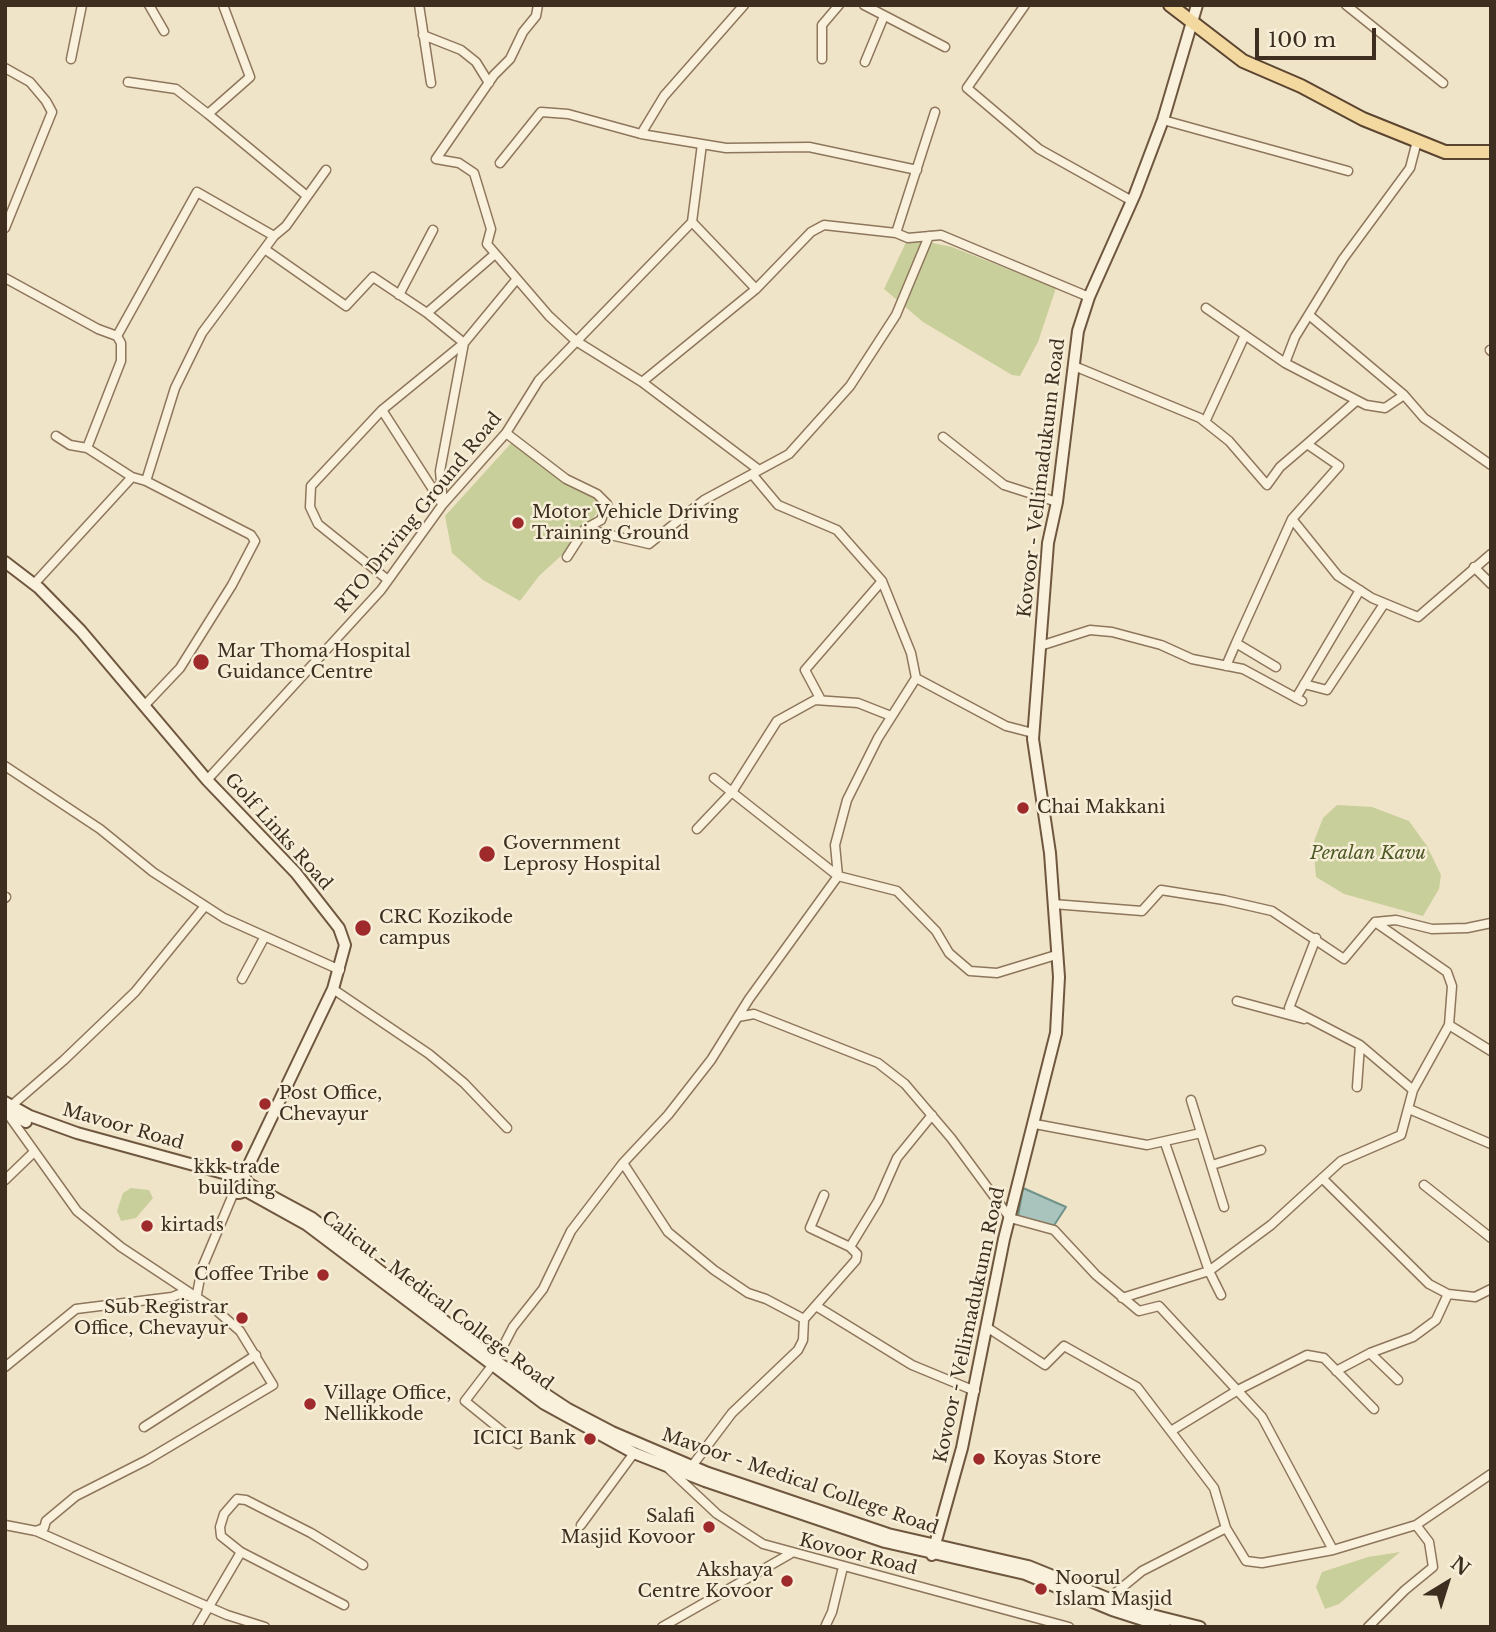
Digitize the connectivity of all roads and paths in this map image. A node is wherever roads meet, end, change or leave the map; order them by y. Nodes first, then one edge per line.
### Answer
1 (82, 5) edge
2 (149, 5) edge
3 (223, 5) edge
4 (419, 5) edge
5 (538, 5) edge
6 (744, 5) edge
7 (839, 5) edge
8 (864, 5) edge
9 (1025, 5) edge
10 (1170, 5) edge
11 (1197, 5) edge
12 (1346, 5) edge
13 (884, 16) junction
14 (1191, 23) junction
15 (164, 31) dead end
16 (424, 35) junction
17 (945, 47) dead end
18 (71, 59) dead end
19 (822, 59) dead end
20 (866, 62) dead end
21 (5, 68) edge
22 (128, 82) dead end
23 (430, 83) dead end
24 (489, 83) junction
25 (1443, 83) dead end
26 (935, 112) dead end
27 (208, 114) junction
28 (1163, 120) junction
29 (641, 134) junction
30 (1417, 141) junction
31 (702, 144) junction
32 (1491, 152) edge
33 (500, 163) dead end
34 (326, 170) dead end
35 (917, 170) junction
36 (1348, 171) dead end
37 (307, 196) junction
38 (1132, 201) junction
39 (692, 222) junction
40 (5, 228) edge
41 (433, 230) dead end
42 (896, 233) junction
43 (274, 236) junction
44 (929, 236) junction
45 (266, 250) junction
46 (495, 254) junction
47 (5, 278) edge
48 (516, 280) junction
49 (756, 289) junction
50 (399, 295) junction
51 (1089, 297) junction
52 (1206, 308) dead end
53 (427, 313) junction
54 (1308, 314) junction
55 (1245, 335) junction
56 (117, 336) junction
57 (576, 341) junction
58 (464, 343) junction
59 (1286, 363) junction
60 (1074, 366) junction
61 (642, 383) junction
62 (1404, 395) junction
63 (1355, 402) junction
64 (382, 410) junction
65 (1205, 422) junction
66 (506, 433) junction
67 (56, 436) dead end
68 (943, 436) dead end
69 (1307, 444) junction
70 (87, 448) junction
71 (1491, 465) edge
72 (755, 472) junction
73 (132, 477) junction
74 (146, 481) junction
75 (1057, 502) junction
76 (443, 505) junction
77 (1292, 519) junction
78 (585, 529) junction
79 (1491, 554) edge
80 (568, 557) dead end
81 (5, 562) edge
82 (1474, 567) junction
83 (388, 580) junction
84 (882, 581) junction
85 (34, 584) junction
86 (1491, 584) edge
87 (1360, 590) junction
88 (1384, 604) junction
89 (1236, 643) junction
90 (1040, 646) junction
91 (1226, 666) junction
92 (1276, 667) dead end
93 (916, 678) junction
94 (1304, 684) junction
95 (821, 700) junction
96 (145, 705) junction
97 (891, 716) junction
98 (1033, 733) junction
99 (5, 766) edge
100 (714, 778) dead end
101 (207, 780) junction
102 (732, 792) junction
103 (697, 829) dead end
104 (838, 876) junction
105 (1054, 904) junction
106 (205, 906) junction
107 (1375, 922) junction
108 (1491, 923) edge
109 (264, 938) junction
110 (1316, 939) junction
111 (1056, 956) junction
112 (340, 970) junction
113 (242, 979) dead end
114 (333, 989) junction
115 (1237, 1001) dead end
116 (738, 1017) junction
117 (1314, 1022) junction
118 (1449, 1025) junction
119 (1360, 1045) junction
120 (1491, 1051) edge
121 (1357, 1087) dead end
122 (1413, 1090) junction
123 (1191, 1100) dead end
124 (7, 1109) edge
125 (1409, 1110) junction
126 (932, 1115) junction
127 (1035, 1124) junction
128 (507, 1128) dead end
129 (1201, 1133) junction
130 (1165, 1143) junction
131 (1491, 1144) edge
132 (1261, 1150) dead end
133 (34, 1152) junction
134 (623, 1163) junction
135 (1212, 1165) junction
136 (1322, 1178) junction
137 (5, 1180) edge
138 (238, 1183) junction
139 (1424, 1185) dead end
140 (824, 1195) dead end
141 (1224, 1207) dead end
142 (1010, 1219) junction
143 (1491, 1237) edge
144 (850, 1247) junction
145 (1209, 1271) junction
146 (1491, 1289) edge
147 (1448, 1294) junction
148 (1221, 1295) dead end
149 (1122, 1298) junction
150 (196, 1299) junction
151 (816, 1307) junction
152 (804, 1319) junction
153 (988, 1328) junction
154 (1370, 1353) junction
155 (256, 1355) junction
156 (494, 1364) junction
157 (5, 1367) edge
158 (1336, 1371) junction
159 (1398, 1380) dead end
160 (1238, 1390) junction
161 (975, 1391) junction
162 (1374, 1409) dead end
163 (144, 1427) dead end
164 (1171, 1431) junction
165 (518, 1444) dead end
166 (634, 1452) junction
167 (657, 1458) junction
168 (692, 1466) junction
169 (1491, 1474) edge
170 (5, 1525) edge
171 (581, 1525) dead end
172 (1416, 1525) junction
173 (1226, 1528) junction
174 (36, 1531) junction
175 (1333, 1550) junction
176 (933, 1551) junction
177 (241, 1552) junction
178 (790, 1554) junction
179 (975, 1560) junction
180 (363, 1565) dead end
181 (843, 1567) junction
182 (1108, 1599) junction
183 (344, 1605) dead end
184 (209, 1606) junction
185 (197, 1627) edge
186 (265, 1627) edge
187 (662, 1627) edge
188 (825, 1627) edge
189 (1069, 1627) edge
190 (1165, 1627) edge
191 (1200, 1627) edge
192 (1368, 1627) edge

1 - 18 street
2 - 15 street
3 - 27 street
4 - 16 street
5 - 24 street
6 - 29 street
7 - 19 street
8 - 13 street
9 - 38 street
10 - 14 main road
11 - 14 main road, Kovoor - Vellimadukunn Road
12 - 25 street
13 - 17 street
13 - 20 street
14 - 28 main road, Kovoor - Vellimadukunn Road
14 - 30 main road
16 - 23 street
16 - 24 street
21 - 40 street
22 - 27 street
24 - 46 street
26 - 35 street
27 - 37 street
28 - 36 street
28 - 38 main road, Kovoor - Vellimadukunn Road
29 - 31 street
29 - 33 street
30 - 32 main road
30 - 54 street
31 - 35 street
31 - 39 street
34 - 37 street
35 - 42 street
37 - 43 street
38 - 51 main road, Kovoor - Vellimadukunn Road
39 - 49 street
39 - 57 street, RTO Driving Ground Road
41 - 50 street
42 - 44 street
42 - 49 street
43 - 45 street
43 - 56 street
44 - 51 street
44 - 72 street
45 - 50 street
45 - 74 street
46 - 48 street
46 - 53 street
47 - 56 street
48 - 57 street
48 - 58 street
49 - 61 street
50 - 53 street
51 - 60 main road, Kovoor - Vellimadukunn Road
52 - 55 street
53 - 58 street
54 - 59 street
54 - 62 street
55 - 59 street
55 - 65 street
56 - 70 street
57 - 61 street
57 - 66 street, RTO Driving Ground Road
58 - 64 street
58 - 76 street
59 - 63 street
60 - 65 street
60 - 75 main road, Kovoor - Vellimadukunn Road
61 - 72 street
62 - 63 street
62 - 71 street
63 - 69 street
64 - 76 street
64 - 83 street
65 - 69 street
66 - 76 street, RTO Driving Ground Road
66 - 78 street
67 - 70 street
68 - 75 street
69 - 77 street
70 - 73 street
72 - 78 street
72 - 84 street
73 - 74 street
73 - 85 street
74 - 96 street
75 - 90 main road, Kovoor - Vellimadukunn Road
76 - 83 street, RTO Driving Ground Road
77 - 87 street
77 - 89 street
78 - 80 street
79 - 82 street
81 - 85 main road, Golf Links Road
82 - 86 street
82 - 88 street
83 - 101 street, RTO Driving Ground Road
84 - 93 street
84 - 95 street
85 - 96 main road, Golf Links Road
87 - 88 street
87 - 94 street
88 - 94 street
89 - 91 street
89 - 92 street
90 - 91 street
90 - 98 main road, Kovoor - Vellimadukunn Road
91 - 94 street
93 - 97 street
93 - 98 street
95 - 97 street
95 - 102 street
96 - 101 main road, Golf Links Road
97 - 104 street
98 - 105 main road, Kovoor - Vellimadukunn Road
99 - 106 street
100 - 102 street
101 - 112 main road, Golf Links Road
102 - 103 street
102 - 104 street
104 - 111 street
104 - 116 street
105 - 110 street
105 - 111 main road, Kovoor - Vellimadukunn Road
106 - 109 street
106 - 124 street
107 - 108 street
107 - 110 street
107 - 118 street
109 - 112 street
109 - 113 street
110 - 117 street
111 - 127 main road, Kovoor - Vellimadukunn Road
112 - 114 main road, Golf Links Road
114 - 128 street
114 - 138 main road, Golf Links Road
115 - 117 street
116 - 126 street
116 - 134 street
117 - 119 street
118 - 120 street
118 - 122 street
119 - 121 street
119 - 122 street
122 - 125 street
123 - 129 street
124 - 133 street
124 - 138 main road, Mavoor Road
125 - 131 street
125 - 136 street
126 - 142 street
126 - 144 street
127 - 130 street
127 - 142 main road, Kovoor - Vellimadukunn Road
129 - 130 street
129 - 135 street
130 - 145 street
132 - 135 street
133 - 137 street
133 - 150 street
134 - 152 street
134 - 156 street
135 - 141 street
136 - 145 street
136 - 147 street
138 - 150 street
138 - 156 main road, Mavoor - Medical College Road
139 - 143 street
140 - 144 street
142 - 149 street
142 - 153 main road, Kovoor - Vellimadukunn Road
144 - 151 street
145 - 148 street
145 - 149 street
146 - 147 street
147 - 154 street
149 - 160 street
150 - 155 street
150 - 157 street
151 - 152 street
151 - 161 street
152 - 168 street
153 - 161 main road, Kovoor - Vellimadukunn Road
153 - 164 street
154 - 158 street
154 - 159 street
155 - 163 street
155 - 174 street
156 - 165 street
156 - 166 main road, Calicut - Medical College Road
156 - 167 main road, Mavoor - Medical College Road
158 - 160 street
158 - 162 street
160 - 164 street
160 - 175 street
161 - 176 main road, Kovoor - Vellimadukunn Road
164 - 173 street
166 - 167 main road, Calicut - Medical College Road
166 - 171 street
167 - 168 main road, Mavoor - Medical College Road
167 - 176 main road, Calicut - Medical College Road
167 - 178 street, Kovoor Road
168 - 176 main road, Mavoor - Medical College Road
169 - 172 street
170 - 174 street
172 - 175 street
172 - 192 street
173 - 175 street
173 - 182 street
174 - 184 street
176 - 179 main road, Mavoor - Medical College Road
177 - 180 street
177 - 183 street
177 - 184 street
178 - 181 street, Kovoor Road
178 - 187 street
179 - 182 main road, Mavoor - Medical College Road
179 - 190 main road
181 - 188 street
181 - 189 street, Kovoor Road
182 - 191 main road, Mavoor - Medical College Road
184 - 185 street
184 - 186 street

